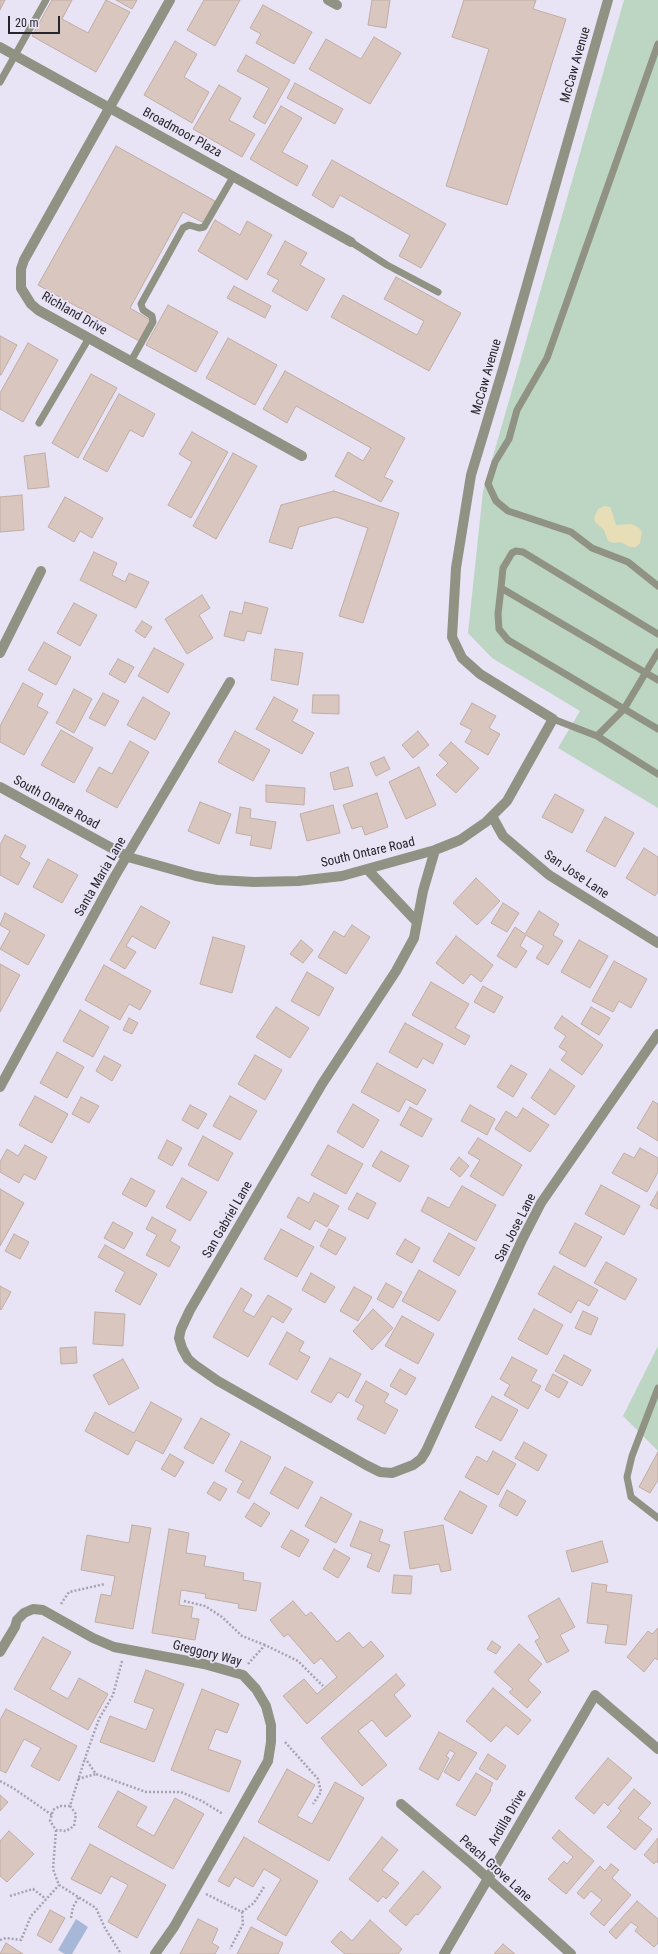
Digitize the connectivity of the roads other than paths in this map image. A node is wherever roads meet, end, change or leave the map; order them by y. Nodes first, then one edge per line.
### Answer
1 (46, 0) edge
2 (170, 0) edge
3 (608, 0) edge
4 (658, 44) edge
5 (0, 47) edge
6 (15, 55) junction
7 (0, 82) edge
8 (110, 108) junction
9 (233, 177) junction
10 (350, 242) joint
11 (438, 292) dead end
12 (89, 338) junction
13 (131, 361) junction
14 (39, 423) dead end
15 (302, 456) dead end
16 (41, 571) dead end
17 (658, 586) edge
18 (501, 588) junction
19 (658, 634) edge
20 (658, 652) edge
21 (0, 653) edge
22 (646, 673) junction
23 (658, 680) edge
24 (230, 682) dead end
25 (624, 709) junction
26 (554, 719) junction
27 (658, 729) edge
28 (597, 736) junction
29 (658, 774) edge
30 (0, 787) edge
31 (492, 816) junction
32 (435, 850) junction
33 (128, 857) junction
34 (367, 869) junction
35 (417, 922) junction
36 (658, 943) edge
37 (658, 1034) edge
38 (0, 1087) edge
39 (658, 1388) edge
40 (426, 1451) joint
41 (658, 1518) edge
42 (0, 1652) edge
43 (658, 1749) edge
44 (401, 1804) dead end
45 (488, 1880) junction
46 (155, 1954) edge
47 (444, 1954) edge
48 (571, 1954) edge

1 - 6 lane
2 - 8 street, Richland Drive
3 - 26 street, McCaw Avenue
4 - 17 lane
5 - 6 street, Broadmoor Plaza
6 - 7 lane
6 - 8 street, Broadmoor Plaza
8 - 9 street, Broadmoor Plaza
8 - 12 street, Richland Drive
9 - 10 street, Broadmoor Plaza
9 - 13 lane
10 - 11 lane
12 - 13 street, Richland Drive
12 - 14 lane
13 - 15 street, Richland Drive
16 - 21 street
18 - 19 lane
18 - 22 lane
18 - 25 lane
20 - 22 lane
22 - 23 lane
22 - 25 lane
24 - 33 street, Santa Maria Lane
25 - 27 lane
25 - 28 lane
26 - 28 lane
26 - 31 street, South Ontare Road
28 - 29 lane
30 - 33 street, South Ontare Road
31 - 32 street, South Ontare Road
31 - 36 street, San Jose Lane
32 - 34 street, South Ontare Road
32 - 35 street, San Gabriel Lane
33 - 34 street, South Ontare Road
33 - 38 street, Santa Maria Lane
34 - 35 street
35 - 40 street, San Gabriel Lane
37 - 40 street, San Jose Lane
39 - 41 lane
42 - 46 street, Greggory Way
43 - 45 street, Ardilla Drive
44 - 45 street, Peach Grove Lane
45 - 47 street, Ardilla Drive
45 - 48 street, Peach Grove Lane

